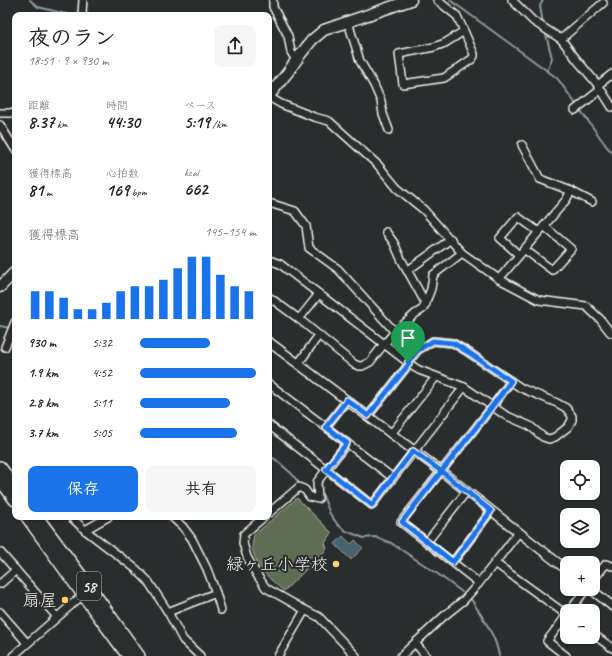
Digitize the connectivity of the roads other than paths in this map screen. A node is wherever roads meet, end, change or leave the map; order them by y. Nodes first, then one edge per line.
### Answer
1 (83, 0) edge
2 (273, 0) edge
3 (411, 0) edge
4 (437, 0) edge
5 (512, 0) edge
6 (603, 3) dead end
7 (82, 12) edge
8 (348, 22) junction
9 (464, 31) junction
10 (561, 39) junction
11 (296, 60) junction
12 (612, 74) edge
13 (599, 87) junction
14 (272, 92) edge
15 (272, 98) edge
16 (612, 107) edge
17 (577, 109) dead end
18 (0, 113) edge
19 (12, 113) edge
20 (0, 126) edge
21 (389, 130) dead end
22 (12, 144) edge
23 (522, 145) dead end
24 (571, 191) junction
25 (592, 202) dead end
26 (272, 204) edge
27 (541, 229) junction
28 (386, 232) dead end
29 (451, 239) junction
30 (522, 252) junction
31 (462, 253) junction
32 (272, 261) edge
33 (407, 271) junction
34 (12, 275) edge
35 (499, 279) junction
36 (0, 287) edge
37 (319, 294) junction
38 (272, 299) edge
39 (426, 304) junction
40 (299, 319) junction
41 (12, 329) edge
42 (395, 332) junction
43 (612, 333) edge
44 (319, 336) junction
45 (272, 344) edge
46 (384, 344) junction
47 (5, 346) edge
48 (408, 363) junction
49 (298, 364) junction
50 (436, 377) junction
51 (511, 381) junction
52 (272, 386) edge
53 (464, 387) junction
54 (347, 400) junction
55 (492, 407) junction
56 (368, 416) junction
57 (272, 427) edge
58 (326, 427) junction
59 (391, 434) junction
60 (347, 443) junction
61 (413, 451) junction
62 (0, 467) edge
63 (326, 469) junction
64 (441, 471) junction
65 (393, 478) junction
66 (0, 480) edge
67 (12, 483) edge
68 (466, 492) junction
69 (12, 496) edge
70 (272, 510) edge
71 (491, 511) junction
72 (29, 520) edge
73 (39, 520) edge
74 (73, 520) edge
75 (103, 520) edge
76 (175, 520) edge
77 (260, 520) edge
78 (85, 530) junction
79 (519, 532) junction
80 (427, 542) junction
81 (0, 552) edge
82 (453, 562) junction
83 (495, 563) junction
84 (560, 564) edge
85 (612, 566) edge
86 (16, 570) junction
87 (600, 571) edge
88 (479, 583) junction
89 (0, 584) edge
90 (87, 592) junction
91 (216, 593) junction
92 (600, 596) edge
93 (612, 606) edge
94 (221, 610) dead end
95 (305, 610) junction
96 (560, 610) edge
97 (0, 612) edge
98 (168, 612) junction
99 (57, 618) junction
100 (560, 624) edge
101 (600, 639) edge
102 (27, 643) junction
103 (415, 644) junction
104 (612, 648) edge
105 (13, 656) edge
106 (128, 656) edge
107 (139, 656) edge
108 (200, 656) edge
109 (278, 656) edge
110 (356, 656) edge
111 (401, 656) edge
112 (426, 656) edge
113 (566, 656) edge

1 - 7 street
2 - 11 street
3 - 8 main road
4 - 9 street
5 - 10 street
6 - 10 street
8 - 11 main road
8 - 21 street
9 - 9 street
10 - 13 street
11 - 14 main road
12 - 13 street
13 - 16 street
13 - 17 street
15 - 29 street
18 - 19 street
20 - 22 street
23 - 24 street
24 - 25 street
24 - 27 street
26 - 42 street
27 - 30 street
27 - 30 street
27 - 30 street
28 - 33 street
29 - 31 street
29 - 33 street
30 - 35 street
31 - 35 street
31 - 39 street
32 - 37 street
33 - 39 street
34 - 36 main road
35 - 43 street
37 - 40 street
37 - 46 street
38 - 40 street
39 - 42 street
40 - 44 street
41 - 47 street
42 - 46 street
44 - 46 street
44 - 49 street
45 - 49 street
46 - 48 street
48 - 50 street
48 - 51 street
48 - 56 street
49 - 54 street
50 - 53 street
50 - 59 street
51 - 55 street
51 - 55 street
52 - 58 street
53 - 55 street
53 - 61 street
54 - 56 street
54 - 58 street
55 - 64 street
56 - 59 street
57 - 63 street
58 - 60 street
59 - 61 street
60 - 63 street
60 - 65 street
61 - 64 street
61 - 65 street
62 - 67 main road
63 - 65 street
63 - 70 street
64 - 68 street
64 - 80 street
66 - 69 main road
68 - 71 street
68 - 80 street
71 - 79 street
71 - 82 street
72 - 90 main road, 58
73 - 90 main road, 58
74 - 78 street
75 - 78 street
76 - 91 street
77 - 95 street
78 - 98 street
79 - 83 street
79 - 84 street
80 - 82 street
81 - 86 street
82 - 88 street
83 - 88 street
83 - 96 street
85 - 87 street
86 - 89 street
86 - 99 street
88 - 103 street
90 - 99 street
90 - 106 main road, 58
90 - 107 main road, 58
91 - 94 street
91 - 98 street
92 - 93 street
95 - 109 street
95 - 110 street
97 - 102 street
98 - 108 street
99 - 102 street
100 - 113 street
101 - 104 street
102 - 105 street
103 - 111 street
103 - 112 street

